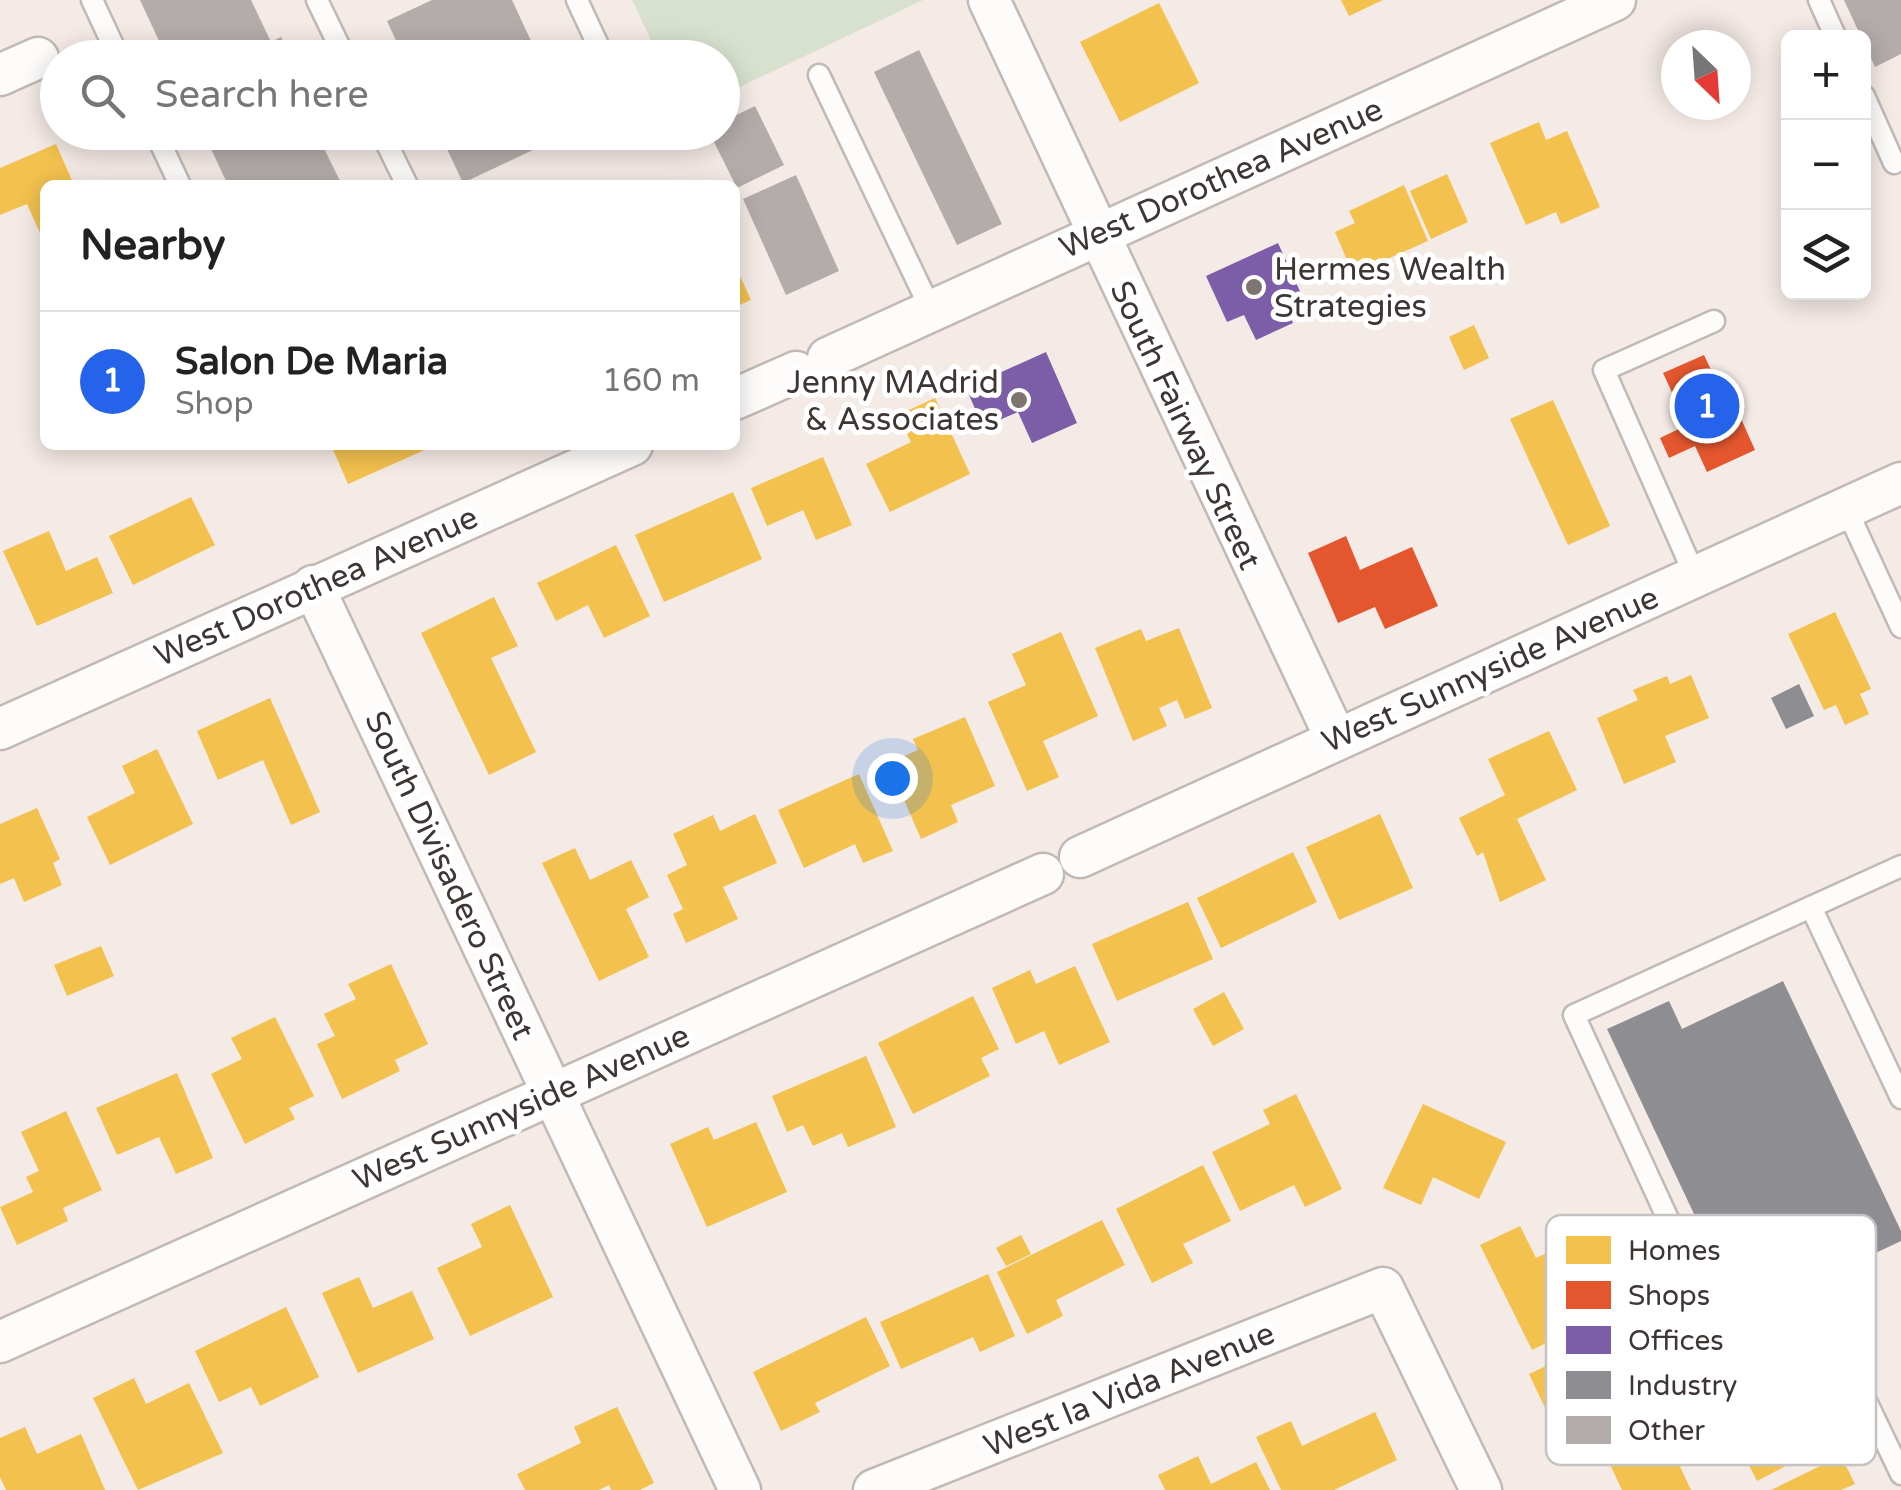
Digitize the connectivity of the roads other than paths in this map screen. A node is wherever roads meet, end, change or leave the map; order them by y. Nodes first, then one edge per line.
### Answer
1 (92, 0) edge
2 (318, 0) edge
3 (577, 0) edge
4 (989, 0) edge
5 (1819, 0) edge
6 (1608, 1) edge
7 (1832, 30) edge
8 (111, 40) edge
9 (337, 40) edge
10 (596, 40) edge
11 (38, 58) dead end
12 (0, 75) edge
13 (819, 75) dead end
14 (1871, 112) edge
15 (163, 150) edge
16 (390, 150) edge
17 (1894, 163) dead end
18 (178, 180) edge
19 (405, 180) edge
20 (1096, 234) junction
21 (931, 310) junction
22 (1714, 321) dead end
23 (740, 397) edge
24 (621, 450) edge
25 (1901, 483) edge
26 (1846, 508) junction
27 (1695, 576) junction
28 (313, 586) junction
29 (1901, 627) edge
30 (0, 729) edge
31 (1336, 739) junction
32 (1080, 857) dead end
33 (1901, 866) edge
34 (1043, 874) dead end
35 (1811, 907) junction
36 (553, 1092) junction
37 (1901, 1098) edge
38 (1666, 1215) edge
39 (0, 1342) edge
40 (1876, 1422) edge
41 (1901, 1474) edge
42 (740, 1490) edge
43 (874, 1490) edge
44 (1481, 1490) edge

1 - 8 lane
2 - 9 lane
3 - 10 lane
4 - 20 street, South Fairway Street
5 - 7 lane
6 - 20 street, West Dorothea Avenue
11 - 12 street
13 - 21 lane
14 - 17 lane
15 - 18 lane
16 - 19 lane
20 - 21 street, West Dorothea Avenue
20 - 31 street, South Fairway Street
21 - 23 street, West Dorothea Avenue
22 - 27 lane
24 - 28 street, West Dorothea Avenue
25 - 26 street, West Sunnyside Avenue
26 - 27 street, West Sunnyside Avenue
26 - 29 lane
27 - 31 street, West Sunnyside Avenue
28 - 30 street, West Dorothea Avenue
28 - 36 street, South Divisadero Street
31 - 32 street, West Sunnyside Avenue
33 - 35 lane
34 - 36 street, West Sunnyside Avenue
35 - 37 lane
35 - 38 lane
36 - 39 street, West Sunnyside Avenue
36 - 42 street, South Divisadero Street
40 - 41 lane
43 - 44 street, West la Vida Avenue

